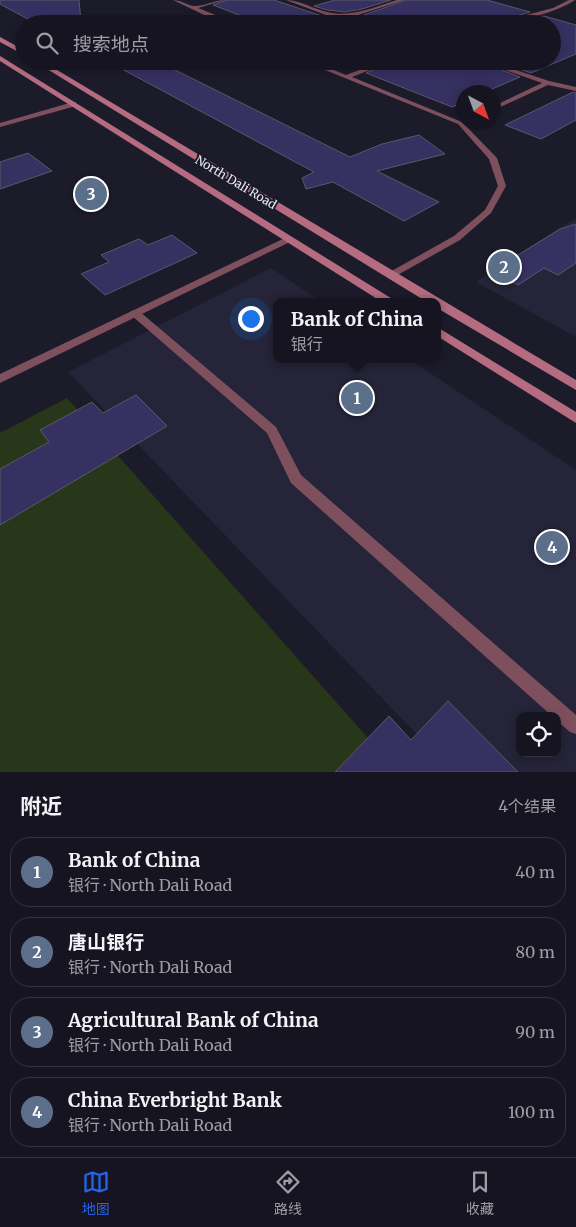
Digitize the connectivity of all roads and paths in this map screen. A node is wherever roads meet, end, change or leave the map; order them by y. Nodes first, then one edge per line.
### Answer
1 (175, 0) edge
2 (223, 0) edge
3 (288, 0) edge
4 (402, 0) edge
5 (573, 0) edge
6 (190, 8) junction
7 (210, 15) edge
8 (352, 15) joint
9 (531, 15) edge
10 (0, 39) edge
11 (15, 48) edge
12 (0, 58) edge
13 (15, 67) edge
14 (19, 70) edge
15 (52, 70) edge
16 (328, 70) edge
17 (365, 70) edge
18 (509, 70) edge
19 (346, 77) junction
20 (547, 83) junction
21 (576, 89) edge
22 (73, 104) junction
23 (501, 105) edge
24 (456, 120) edge
25 (0, 125) edge
26 (469, 130) edge
27 (289, 239) junction
28 (390, 275) junction
29 (384, 298) edge
30 (429, 298) edge
31 (441, 305) edge
32 (136, 313) junction
33 (441, 334) edge
34 (0, 379) edge
35 (576, 386) edge
36 (576, 418) edge
37 (576, 726) edge

1 - 6 lane
2 - 6 lane
3 - 8 lane
4 - 8 lane
5 - 9 lane
6 - 7 lane
10 - 11 main road
12 - 13 main road, North Dali Road
14 - 22 main road, North Dali Road
15 - 28 main road, North Dali Road
16 - 19 lane
17 - 19 lane
18 - 20 lane
19 - 24 lane
20 - 21 lane
20 - 23 lane
22 - 25 street
22 - 27 main road, North Dali Road
26 - 28 lane
27 - 29 main road, North Dali Road
27 - 32 street
28 - 30 main road, North Dali Road
31 - 35 main road, North Dali Road
32 - 34 street
32 - 37 lane
33 - 36 main road

